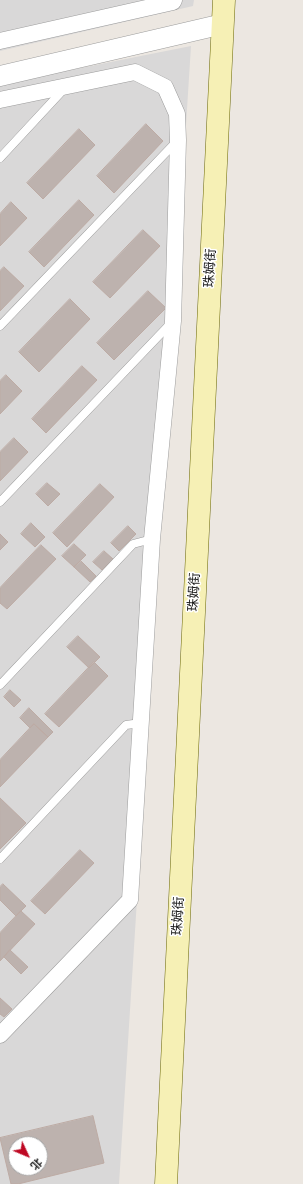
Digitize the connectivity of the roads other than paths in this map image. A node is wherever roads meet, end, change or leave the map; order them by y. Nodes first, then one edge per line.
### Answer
1 (174, 0) edge
2 (224, 0) edge
3 (222, 24) junction
4 (0, 41) edge
5 (0, 76) edge
6 (67, 86) junction
7 (0, 100) edge
8 (178, 140) junction
9 (0, 158) edge
10 (173, 320) junction
11 (0, 326) edge
12 (0, 502) edge
13 (152, 539) junction
14 (0, 685) edge
15 (140, 723) junction
16 (0, 859) edge
17 (0, 1035) edge
18 (166, 1184) edge

1 - 4 street
2 - 3 main road, 珠姆街
3 - 5 street
3 - 18 main road, 珠姆街
6 - 7 street
6 - 8 street
6 - 9 lane
8 - 10 street
8 - 11 lane
10 - 12 lane
10 - 13 street
13 - 14 lane
13 - 15 street
15 - 16 lane
15 - 17 street

